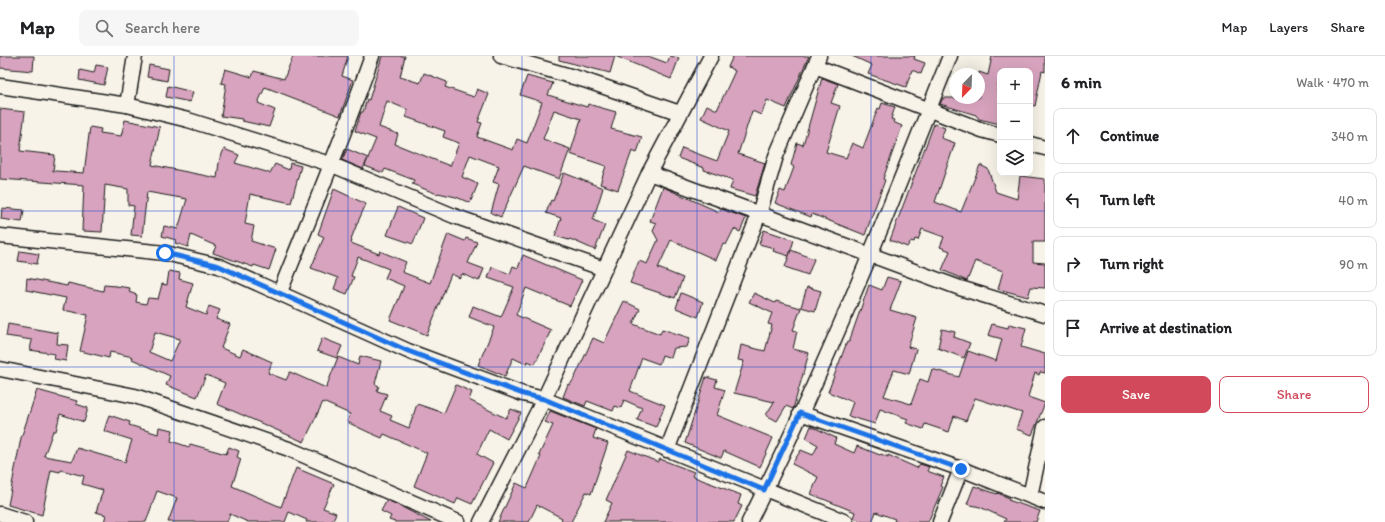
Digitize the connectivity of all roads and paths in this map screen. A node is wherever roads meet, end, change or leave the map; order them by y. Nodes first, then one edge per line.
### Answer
1 (135, 56) edge
2 (372, 56) edge
3 (501, 56) edge
4 (711, 56) edge
5 (950, 56) edge
6 (817, 61) edge
7 (542, 62) edge
8 (0, 86) edge
9 (127, 105) junction
10 (929, 109) junction
11 (680, 113) junction
12 (997, 134) edge
13 (1033, 145) edge
14 (1045, 148) edge
15 (330, 164) junction
16 (648, 173) junction
17 (758, 214) junction
18 (0, 236) edge
19 (870, 255) junction
20 (604, 269) junction
21 (280, 292) junction
22 (1045, 314) edge
23 (0, 369) edge
24 (544, 399) junction
25 (800, 413) junction
26 (1045, 427) edge
27 (667, 450) junction
28 (961, 469) junction
29 (764, 490) junction
30 (1030, 496) junction
31 (1045, 502) edge
32 (0, 514) edge
33 (25, 522) edge
34 (458, 522) edge
35 (481, 522) edge
36 (749, 522) edge
37 (846, 522) edge
38 (940, 522) edge

1 - 9 street
2 - 15 street
3 - 7 street
4 - 11 street
5 - 10 street
6 - 10 street
6 - 17 street
7 - 11 street
8 - 9 street
9 - 15 street
10 - 12 street
10 - 19 street
11 - 16 street
13 - 14 street
15 - 20 street
15 - 21 street
16 - 17 street
16 - 20 street
17 - 19 street
17 - 27 street
18 - 21 street
19 - 22 street
19 - 25 street
20 - 24 street
21 - 24 street
23 - 34 street
24 - 27 street
24 - 35 street
25 - 28 street
25 - 29 street
26 - 30 street
27 - 29 street
28 - 30 street
28 - 38 street
29 - 36 street
29 - 37 street
30 - 31 street
32 - 33 street

